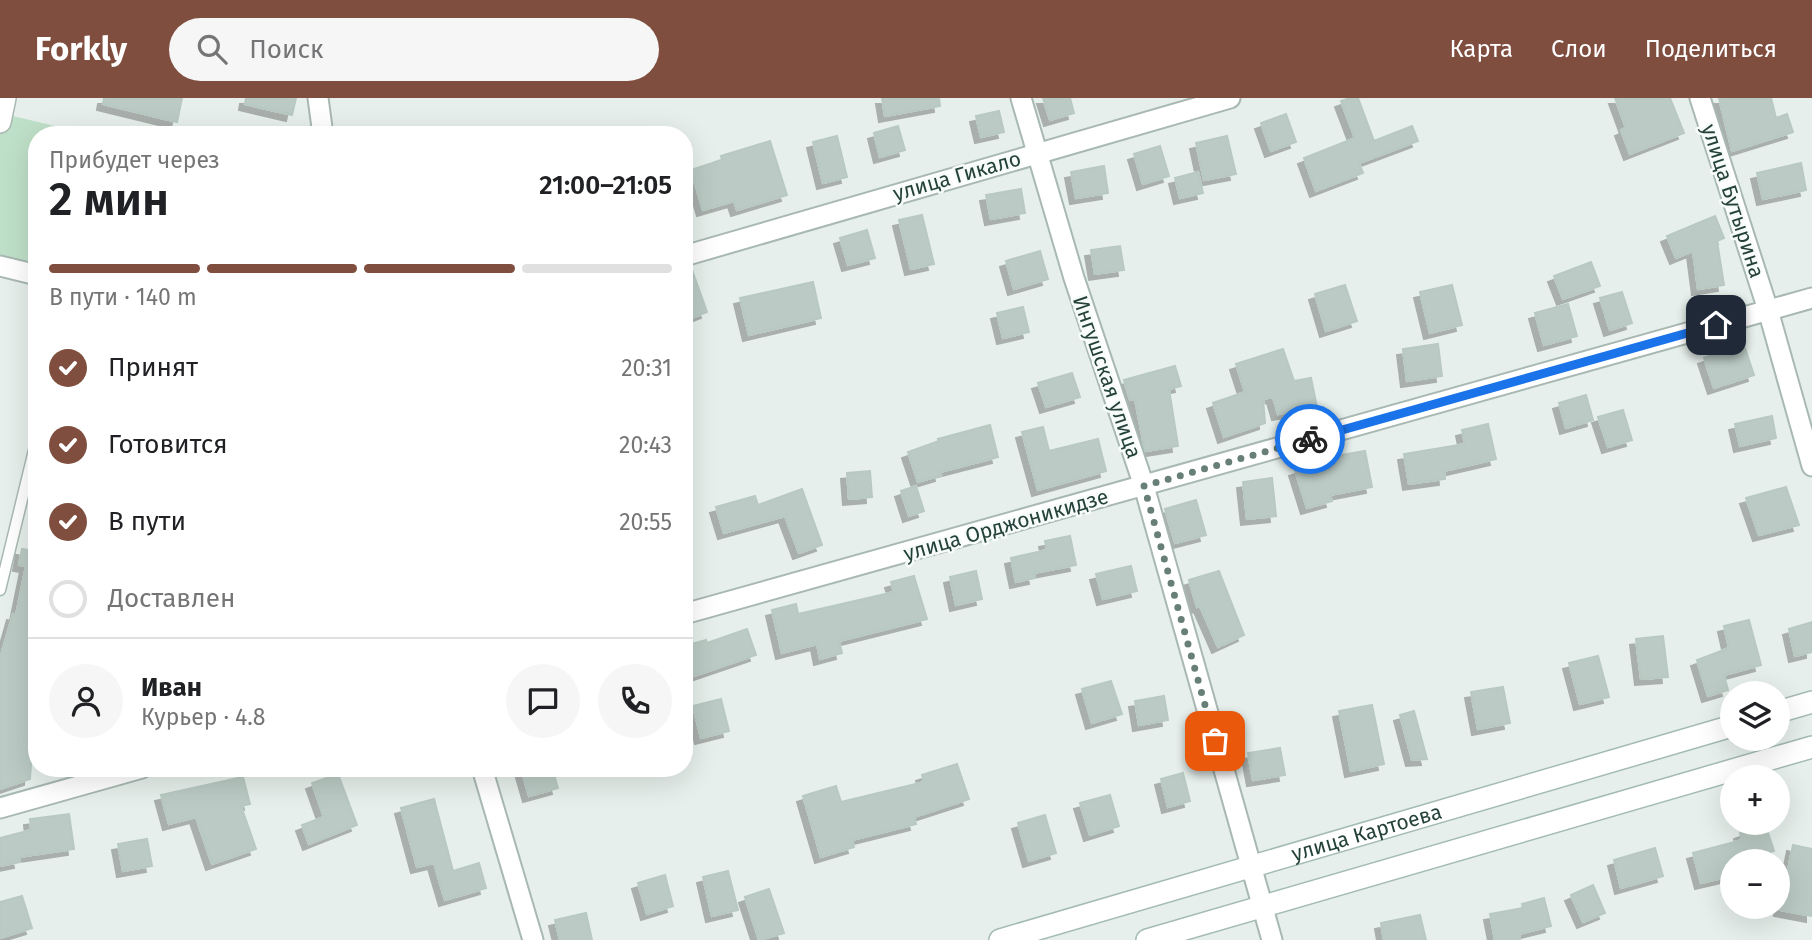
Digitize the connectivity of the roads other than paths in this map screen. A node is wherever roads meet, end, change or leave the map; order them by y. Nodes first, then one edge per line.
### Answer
1 (318, 98) edge
2 (1021, 98) edge
3 (1230, 98) edge
4 (1700, 98) edge
5 (322, 126) edge
6 (1039, 152) junction
7 (693, 253) edge
8 (0, 266) edge
9 (28, 273) edge
10 (1812, 298) edge
11 (1768, 310) junction
12 (1812, 466) edge
13 (28, 475) edge
14 (1144, 486) junction
15 (0, 590) edge
16 (693, 611) edge
17 (1812, 702) edge
18 (1790, 708) edge
19 (1720, 730) edge
20 (1812, 747) edge
21 (110, 777) edge
22 (485, 777) edge
23 (0, 808) edge
24 (1250, 869) junction
25 (1262, 907) junction
26 (533, 940) edge
27 (1000, 940) edge
28 (1147, 940) edge
29 (1272, 940) edge

1 - 5 street
2 - 6 street, Ингушская улица
3 - 6 street, улица Гикало
4 - 11 street, улица Бутырина
6 - 7 street, улица Гикало
6 - 14 street, Ингушская улица
8 - 9 street
10 - 11 street, улица Орджоникидзе
11 - 12 street, улица Бутырина
11 - 14 street, улица Орджоникидзе
13 - 15 lane
14 - 16 street, улица Орджоникидзе
14 - 24 street, Ингушская улица
17 - 18 main road
19 - 24 main road, улица Картоева
20 - 25 main road, улица Картоева
21 - 23 street
22 - 26 street
24 - 25 street, Ингушская улица
24 - 27 main road, улица Картоева
25 - 28 main road, улица Картоева
25 - 29 street, Ингушская улица

